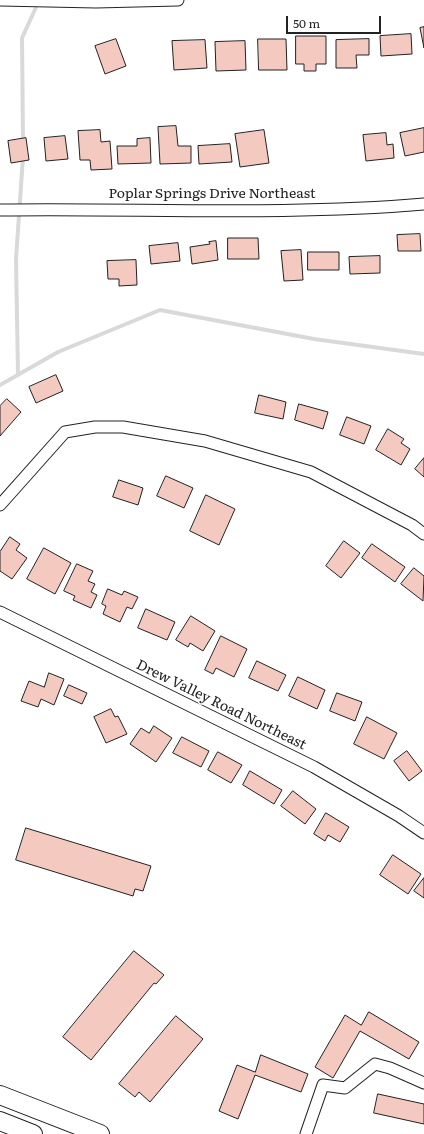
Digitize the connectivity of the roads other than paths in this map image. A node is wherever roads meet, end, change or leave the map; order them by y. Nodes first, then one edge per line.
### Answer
1 (0, 0) edge
2 (178, 0) edge
3 (424, 204) edge
4 (0, 210) edge
5 (0, 505) edge
6 (424, 534) edge
7 (0, 612) edge
8 (424, 833) edge
9 (424, 1083) edge
10 (0, 1095) edge
11 (9, 1127) edge
12 (33, 1134) edge
13 (100, 1134) edge
14 (306, 1134) edge

1 - 2 street
3 - 4 street, Poplar Springs Drive Northeast
5 - 6 street
7 - 8 street, Drew Valley Road Northeast
9 - 14 street
10 - 13 main road
11 - 12 main road

